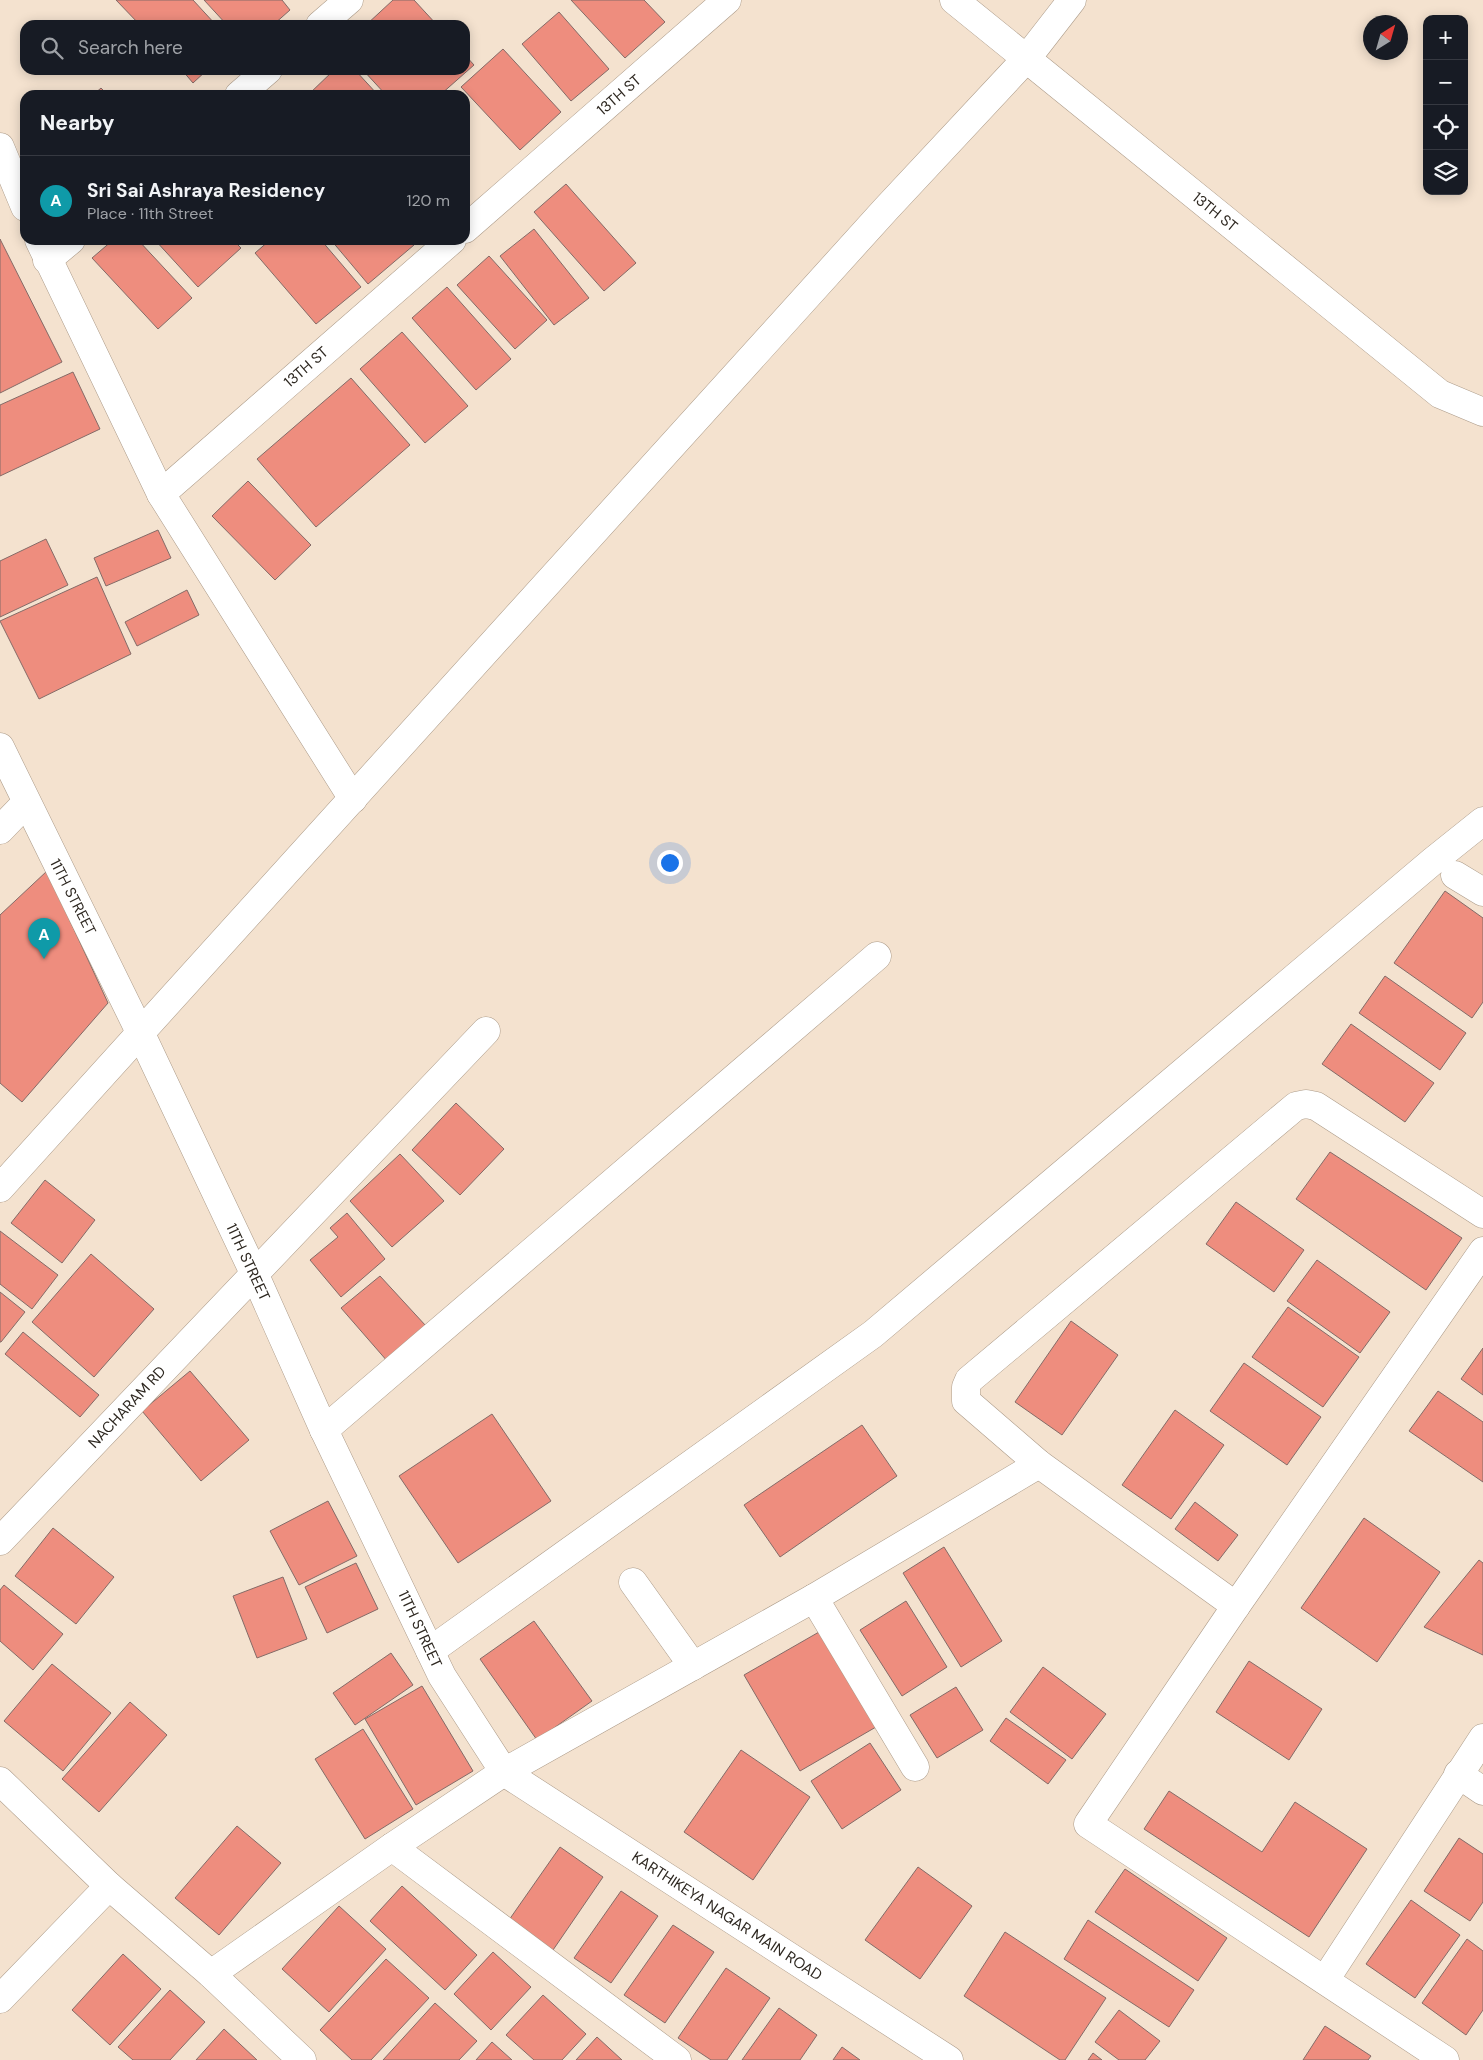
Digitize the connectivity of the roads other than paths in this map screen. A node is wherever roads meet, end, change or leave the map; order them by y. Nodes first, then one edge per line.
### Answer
1 (349, 0) edge
2 (727, 0) edge
3 (954, 0) edge
4 (1072, 0) edge
5 (326, 20) edge
6 (1027, 58) junction
7 (262, 75) edge
8 (245, 90) edge
9 (0, 147) edge
10 (20, 195) edge
11 (470, 225) edge
12 (57, 245) edge
13 (446, 245) edge
14 (43, 250) edge
15 (1483, 412) edge
16 (161, 494) junction
17 (0, 747) edge
18 (353, 799) junction
19 (26, 803) junction
20 (1483, 821) edge
21 (0, 830) edge
22 (1455, 875) dead end
23 (1483, 892) edge
24 (877, 956) dead end
25 (140, 1032) junction
26 (486, 1032) dead end
27 (0, 1188) edge
28 (1483, 1214) edge
29 (1483, 1251) edge
30 (254, 1273) junction
31 (324, 1430) junction
32 (1039, 1464) junction
33 (0, 1541) edge
34 (633, 1582) dead end
35 (814, 1598) junction
36 (1236, 1606) junction
37 (430, 1651) junction
38 (693, 1666) junction
39 (1483, 1738) edge
40 (915, 1767) dead end
41 (504, 1772) junction
42 (1458, 1774) junction
43 (0, 1781) edge
44 (1483, 1791) edge
45 (392, 1847) junction
46 (109, 1886) junction
47 (211, 1974) junction
48 (1325, 1980) junction
49 (0, 1999) edge
50 (302, 2060) edge
51 (677, 2060) edge
52 (949, 2060) edge
53 (1445, 2060) edge

1 - 5 street
2 - 11 street, 13TH ST
3 - 6 street, 13TH ST
4 - 6 street
6 - 15 street, 13TH ST
6 - 18 street
7 - 8 street
9 - 10 street
12 - 14 street
13 - 16 street, 13TH ST
14 - 16 street
16 - 18 street
17 - 19 street, 11TH STREET
18 - 25 street
19 - 21 street
19 - 25 street, 11TH STREET
20 - 37 street
22 - 23 street
24 - 31 street
25 - 27 street
25 - 30 street, 11TH STREET
26 - 30 street, NACHARAM RD
28 - 32 street
29 - 36 street
30 - 31 street, 11TH STREET
30 - 33 street, NACHARAM RD
31 - 37 street, 11TH STREET
32 - 35 street
32 - 36 street
34 - 38 street
35 - 38 street
35 - 40 street
36 - 48 street
37 - 41 street, 11TH STREET
38 - 41 street
39 - 42 street
41 - 45 street
41 - 52 street, KARTHIKEYA NAGAR MAIN ROAD
42 - 44 street
42 - 48 street
43 - 46 street
45 - 47 street
45 - 51 street
46 - 47 street
46 - 49 street
47 - 50 street
48 - 53 street

